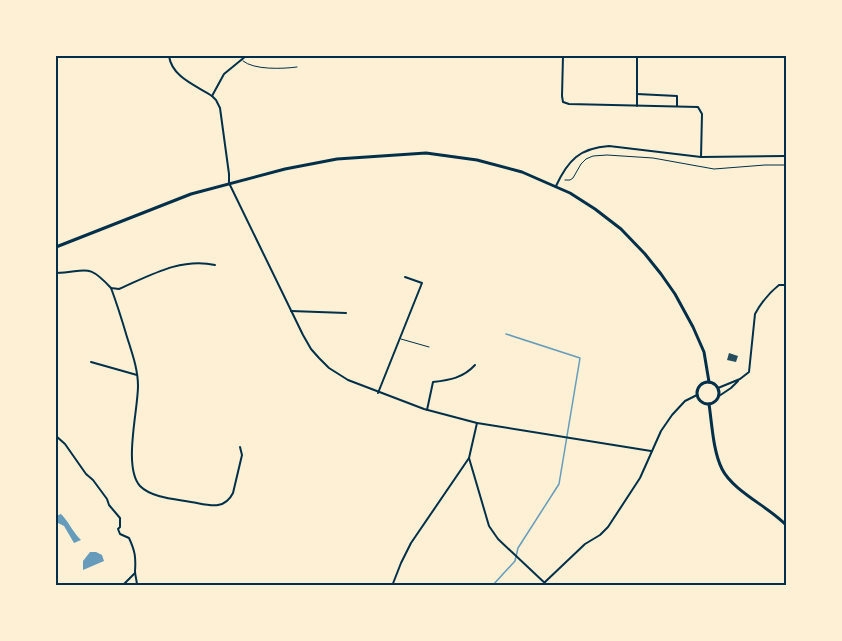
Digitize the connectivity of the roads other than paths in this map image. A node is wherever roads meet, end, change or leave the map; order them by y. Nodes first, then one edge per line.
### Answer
1 (169, 56) edge
2 (246, 56) edge
3 (563, 56) edge
4 (637, 56) edge
5 (242, 59) junction
6 (297, 67) dead end
7 (637, 94) junction
8 (212, 96) junction
9 (637, 106) junction
10 (677, 107) junction
11 (786, 156) edge
12 (701, 157) junction
13 (229, 183) junction
14 (556, 186) junction
15 (56, 247) edge
16 (215, 265) dead end
17 (56, 273) edge
18 (405, 277) dead end
19 (786, 285) edge
20 (111, 288) junction
21 (291, 311) junction
22 (346, 313) dead end
23 (399, 338) junction
24 (429, 347) dead end
25 (91, 362) dead end
26 (475, 365) dead end
27 (137, 375) junction
28 (740, 379) junction
29 (709, 382) junction
30 (718, 388) junction
31 (378, 393) junction
32 (697, 395) junction
33 (719, 396) junction
34 (709, 404) junction
35 (427, 410) junction
36 (477, 423) junction
37 (56, 436) edge
38 (240, 447) dead end
39 (651, 451) junction
40 (469, 458) junction
41 (786, 525) edge
42 (135, 573) junction
43 (545, 582) junction
44 (122, 585) edge
45 (137, 585) edge
46 (392, 585) edge
47 (548, 585) edge

1 - 8 street
2 - 5 street
3 - 9 street
4 - 7 street
5 - 6 lane
5 - 8 street
7 - 9 street
7 - 10 street
8 - 13 street
9 - 10 street
10 - 12 street
11 - 12 street
12 - 14 street
13 - 14 main road
13 - 15 main road
13 - 21 street
14 - 29 main road
16 - 20 street
17 - 20 street
18 - 23 street
19 - 28 street
20 - 27 street
21 - 22 street
21 - 31 street
23 - 24 lane
23 - 31 street
25 - 27 street
26 - 35 street
27 - 38 street
28 - 30 street
28 - 33 street
29 - 30 main road
29 - 32 main road
30 - 33 main road
31 - 35 street
32 - 34 main road
32 - 39 street
33 - 34 main road
34 - 41 main road
35 - 36 street
36 - 39 street
36 - 40 street
37 - 42 street
39 - 43 street
40 - 43 street
40 - 46 street
42 - 44 street
42 - 45 street
43 - 47 street

